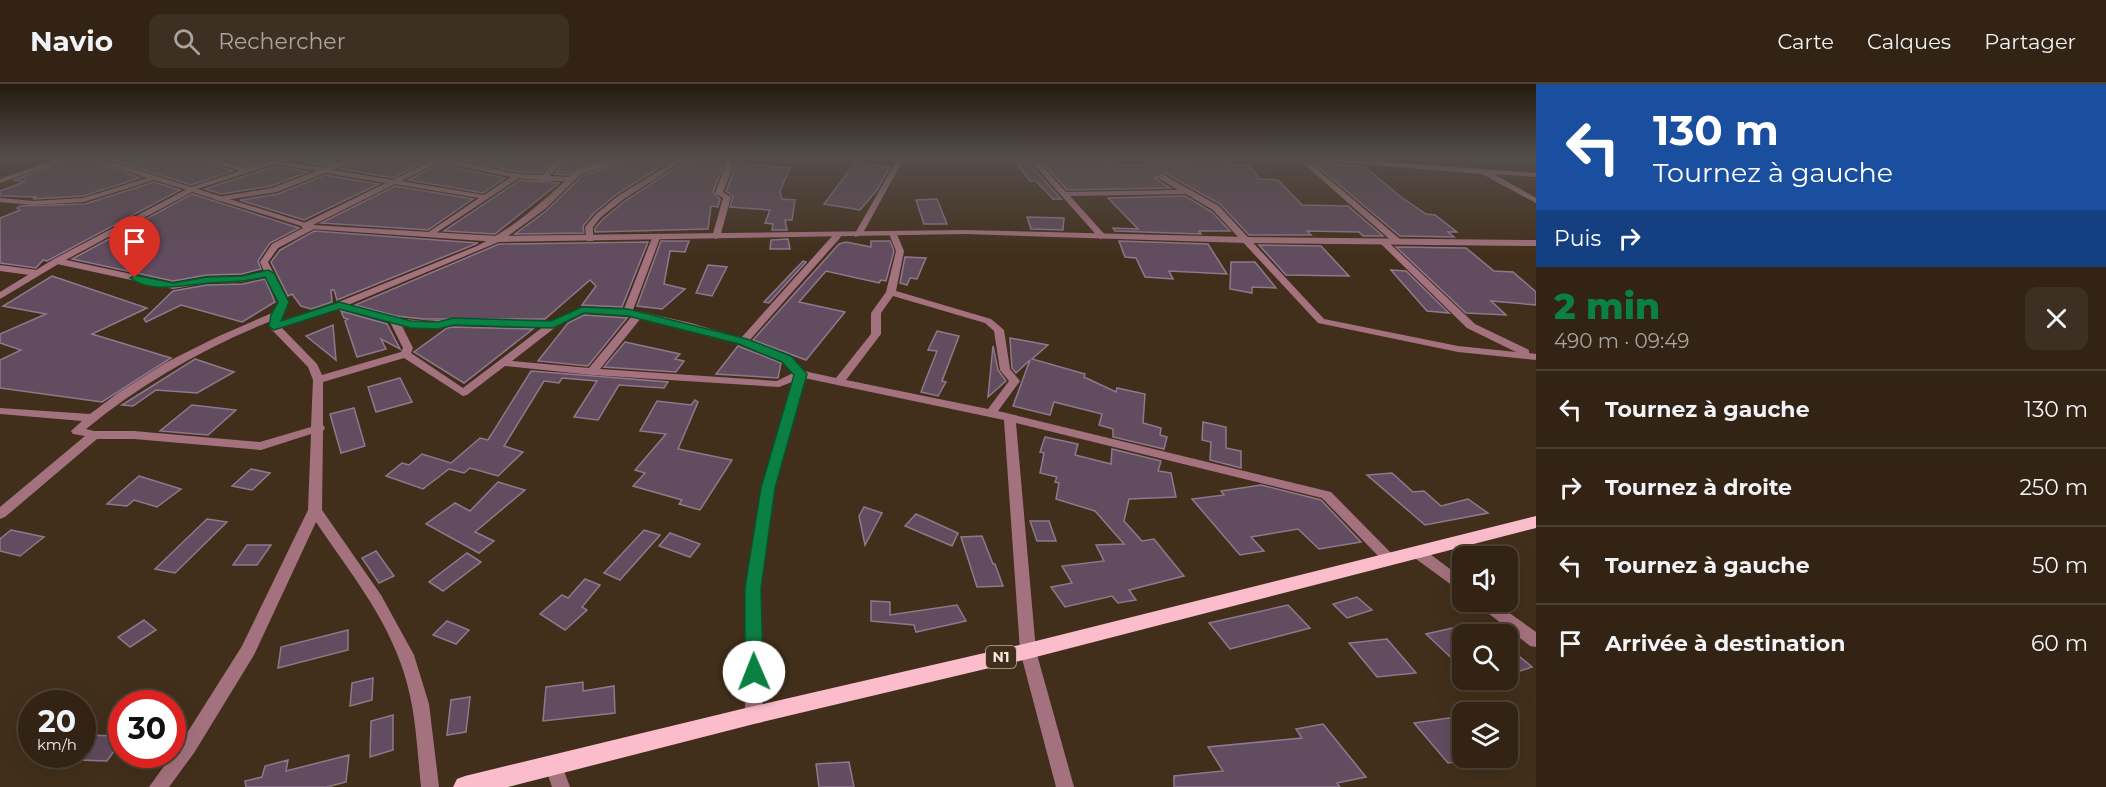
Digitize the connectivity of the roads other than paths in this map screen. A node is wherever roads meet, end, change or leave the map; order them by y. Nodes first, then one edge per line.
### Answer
1 (115, 191) edge
2 (187, 191) edge
3 (195, 191) edge
4 (269, 191) edge
5 (378, 191) edge
6 (448, 191) edge
7 (494, 191) edge
8 (559, 191) edge
9 (632, 191) edge
10 (720, 191) edge
11 (883, 191) edge
12 (1063, 191) edge
13 (1338, 191) edge
14 (1518, 191) edge
15 (1189, 192) joint
16 (1066, 194) junction
17 (485, 197) junction
18 (218, 199) junction
19 (0, 200) edge
20 (1536, 201) edge
21 (308, 227) junction
22 (893, 234) junction
23 (430, 235) junction
24 (858, 235) junction
25 (837, 236) junction
26 (716, 237) junction
27 (1103, 237) junction
28 (498, 238) junction
29 (656, 238) junction
30 (590, 239) junction
31 (1246, 240) junction
32 (1397, 241) junction
33 (1383, 242) junction
34 (1536, 243) edge
35 (57, 261) junction
36 (0, 268) edge
37 (37, 273) junction
38 (268, 273) junction
39 (891, 292) junction
40 (0, 296) edge
41 (339, 305) junction
42 (634, 313) junction
43 (275, 321) junction
44 (393, 321) junction
45 (553, 324) junction
46 (743, 342) junction
47 (405, 354) junction
48 (1534, 356) edge
49 (504, 363) junction
50 (592, 372) junction
51 (800, 374) junction
52 (318, 380) junction
53 (839, 382) junction
54 (0, 411) edge
55 (991, 413) junction
56 (92, 418) junction
57 (1010, 418) junction
58 (319, 428) junction
59 (94, 435) junction
60 (315, 510) junction
61 (0, 514) edge
62 (1536, 522) edge
63 (1417, 552) junction
64 (1389, 558) junction
65 (1452, 578) edge
66 (1498, 612) edge
67 (1536, 640) edge
68 (1028, 651) junction
69 (754, 715) junction
70 (554, 766) junction
71 (158, 787) edge
72 (430, 787) edge
73 (465, 787) edge
74 (561, 787) edge
75 (1065, 787) edge

1 - 19 street
2 - 35 street
3 - 18 street
4 - 18 street
5 - 21 street
6 - 17 street
7 - 17 street
8 - 28 street
9 - 30 street
10 - 26 street
11 - 24 street
12 - 16 street
13 - 32 street
14 - 20 street
15 - 16 street
15 - 31 street
16 - 27 street
17 - 23 street
18 - 21 street
21 - 23 street
21 - 38 street
22 - 24 street
22 - 27 street
22 - 39 street
23 - 28 street
24 - 25 street
25 - 26 street
25 - 46 street
26 - 29 street
27 - 31 street
28 - 30 street
28 - 41 street
29 - 30 street
29 - 42 street
31 - 33 street
31 - 48 street
32 - 33 street
32 - 34 street
33 - 48 street
35 - 37 street
35 - 38 street
36 - 37 street
37 - 40 street
38 - 43 street
39 - 53 street
39 - 55 street
41 - 43 street
41 - 44 street
42 - 45 street
42 - 46 street
42 - 50 street
43 - 52 street
43 - 56 street
44 - 45 street
44 - 47 street
45 - 49 street
46 - 51 street
47 - 49 street
47 - 52 street
49 - 50 street
50 - 51 street
51 - 53 street
51 - 69 street
52 - 58 street
53 - 55 street
54 - 56 street
55 - 57 street
56 - 59 street
57 - 64 street
57 - 68 street
58 - 59 street
58 - 60 street
59 - 61 street
60 - 71 street
60 - 72 street
62 - 63 main road, N1
63 - 64 main road, N1
63 - 65 street
64 - 68 main road, N1
66 - 67 street
68 - 69 main road, N1
68 - 75 street
69 - 70 main road, N1
70 - 73 main road, N1
70 - 74 street

